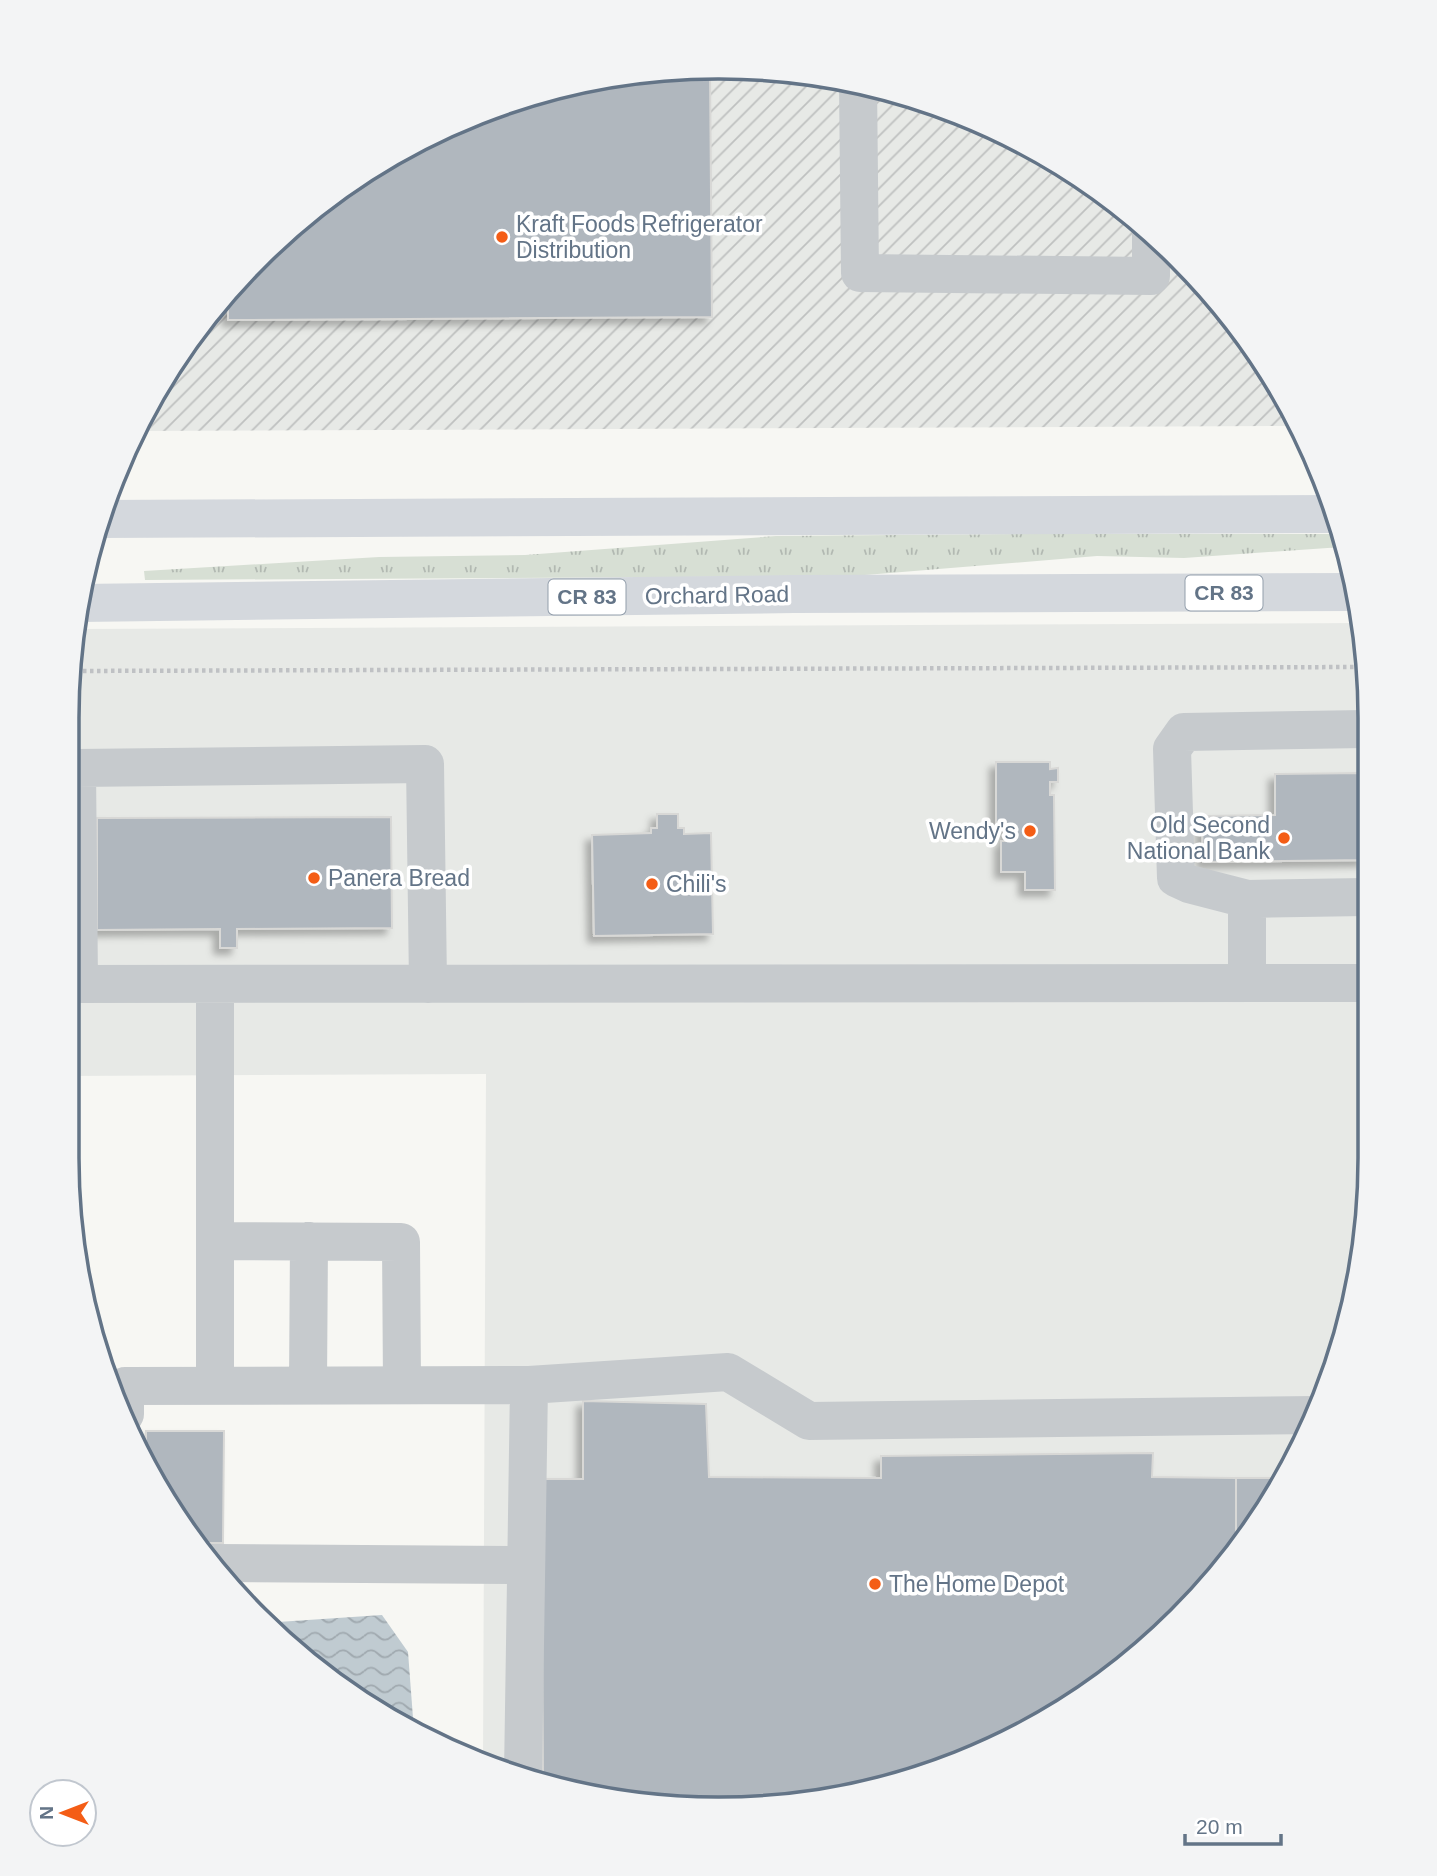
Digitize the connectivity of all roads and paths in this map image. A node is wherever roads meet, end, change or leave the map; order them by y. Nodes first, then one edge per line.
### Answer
1 (858, 95) edge
2 (1151, 248) edge
3 (1324, 514) edge
4 (111, 519) edge
5 (1346, 592) edge
6 (89, 604) edge
7 (1356, 667) edge
8 (81, 671) edge
9 (1358, 729) edge
10 (79, 768) edge
11 (1358, 897) edge
12 (1247, 900) junction
13 (1247, 983) junction
14 (1358, 983) edge
15 (79, 984) edge
16 (215, 984) junction
17 (428, 984) junction
18 (215, 1241) junction
19 (309, 1241) junction
20 (308, 1385) junction
21 (402, 1385) junction
22 (529, 1385) junction
23 (215, 1386) junction
24 (125, 1396) edge
25 (1304, 1415) edge
26 (225, 1563) edge
27 (526, 1565) junction
28 (523, 1766) edge

1 - 2 lane
3 - 4 main road
5 - 6 main road, Orchard Road / CR 83
7 - 8 path
9 - 12 lane
10 - 17 lane
11 - 12 lane
12 - 13 lane
13 - 14 lane
13 - 17 lane
15 - 16 lane
16 - 17 lane
16 - 18 lane
18 - 19 lane
18 - 23 lane
19 - 20 lane
19 - 21 lane
20 - 21 lane
20 - 23 lane
21 - 22 lane
22 - 25 lane
22 - 27 lane
23 - 24 lane
26 - 27 lane
27 - 28 lane

